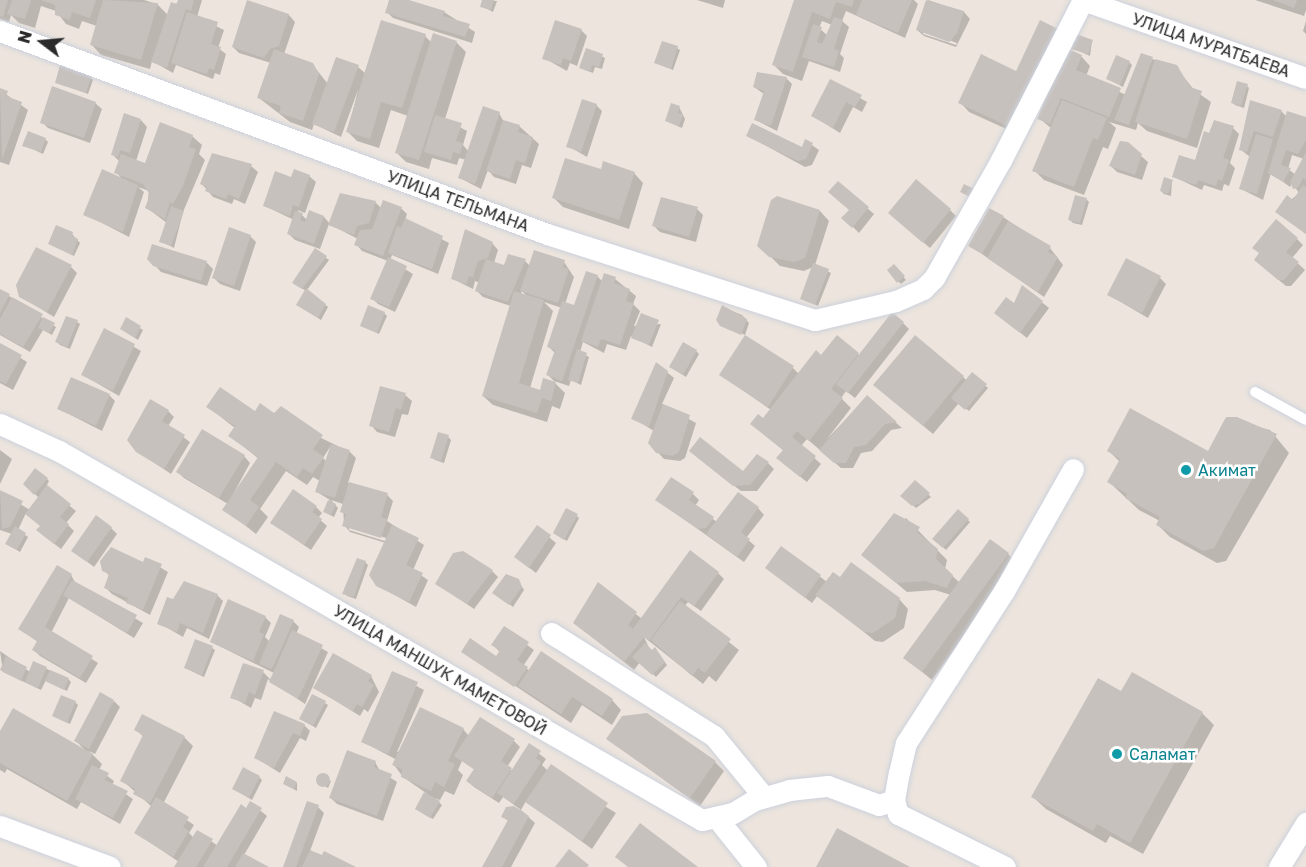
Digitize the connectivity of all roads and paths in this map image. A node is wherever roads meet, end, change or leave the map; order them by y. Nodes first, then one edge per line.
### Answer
1 (1083, 0) edge
2 (0, 31) edge
3 (1306, 78) edge
4 (1255, 392) dead end
5 (1306, 420) edge
6 (0, 424) edge
7 (1073, 469) dead end
8 (551, 633) dead end
9 (764, 797) junction
10 (894, 800) junction
11 (716, 817) junction
12 (1306, 823) edge
13 (0, 826) edge
14 (110, 867) edge
15 (756, 867) edge
16 (1005, 867) edge
17 (1279, 867) edge

1 - 2 street, УЛИЦА ТЕЛЬМАНА
1 - 3 street, УЛИЦА МУРАТБАЕВА
4 - 5 lane
6 - 11 street, УЛИЦА МАНШУК МАМЕТОВОЙ
7 - 10 street
8 - 9 street
9 - 10 street, УЛИЦА МАНШУК МАМЕТОВОЙ
9 - 11 street, УЛИЦА МАНШУК МАМЕТОВОЙ
10 - 16 street
11 - 15 street
12 - 17 street
13 - 14 street

